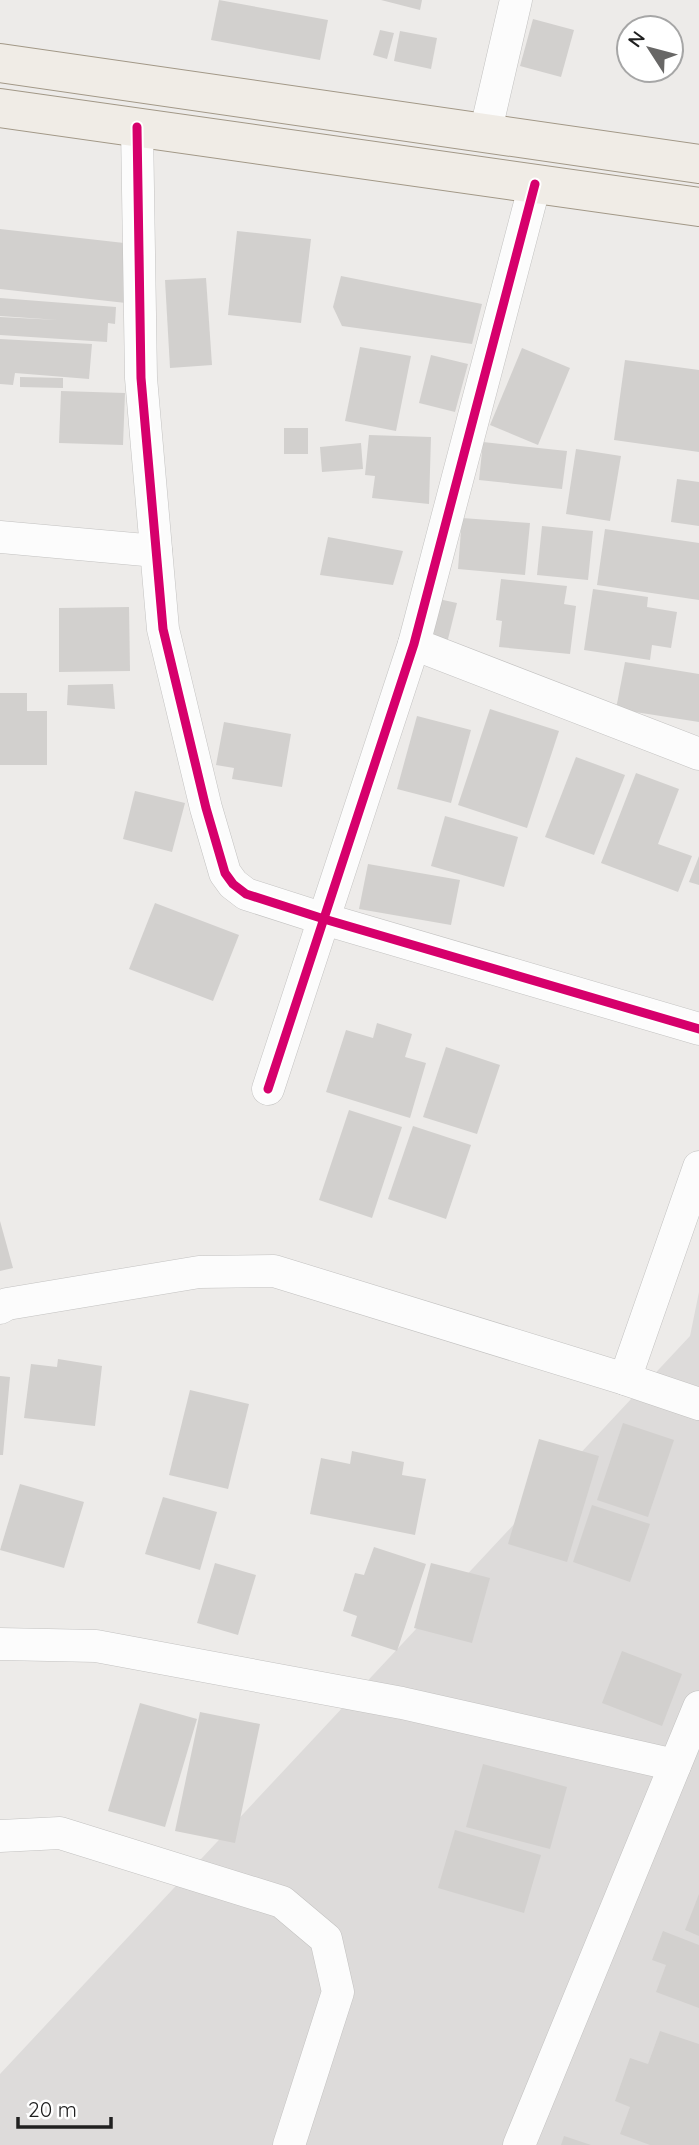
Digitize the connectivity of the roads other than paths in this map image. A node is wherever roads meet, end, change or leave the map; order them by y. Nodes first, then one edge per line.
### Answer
1 (516, 0) edge
2 (0, 64) edge
3 (0, 108) edge
4 (137, 127) junction
5 (485, 134) junction
6 (699, 164) edge
7 (535, 184) junction
8 (699, 207) edge
9 (0, 537) edge
10 (156, 551) junction
11 (414, 644) junction
12 (699, 754) edge
13 (324, 919) junction
14 (699, 1029) edge
15 (268, 1089) dead end
16 (699, 1167) edge
17 (0, 1308) edge
18 (625, 1379) junction
19 (699, 1404) edge
20 (0, 1644) edge
21 (699, 1707) edge
22 (675, 1766) junction
23 (0, 1836) edge
24 (289, 2145) edge
25 (519, 2145) edge

1 - 5 street
2 - 5 main road
3 - 4 main road
4 - 7 main road
4 - 10 street
5 - 6 main road
7 - 8 main road
7 - 11 street
9 - 10 street
10 - 13 street
11 - 12 street
11 - 13 street
13 - 14 street
13 - 15 street
16 - 18 street
17 - 18 street
18 - 19 street
20 - 22 street
21 - 22 street
22 - 25 street
23 - 24 street

